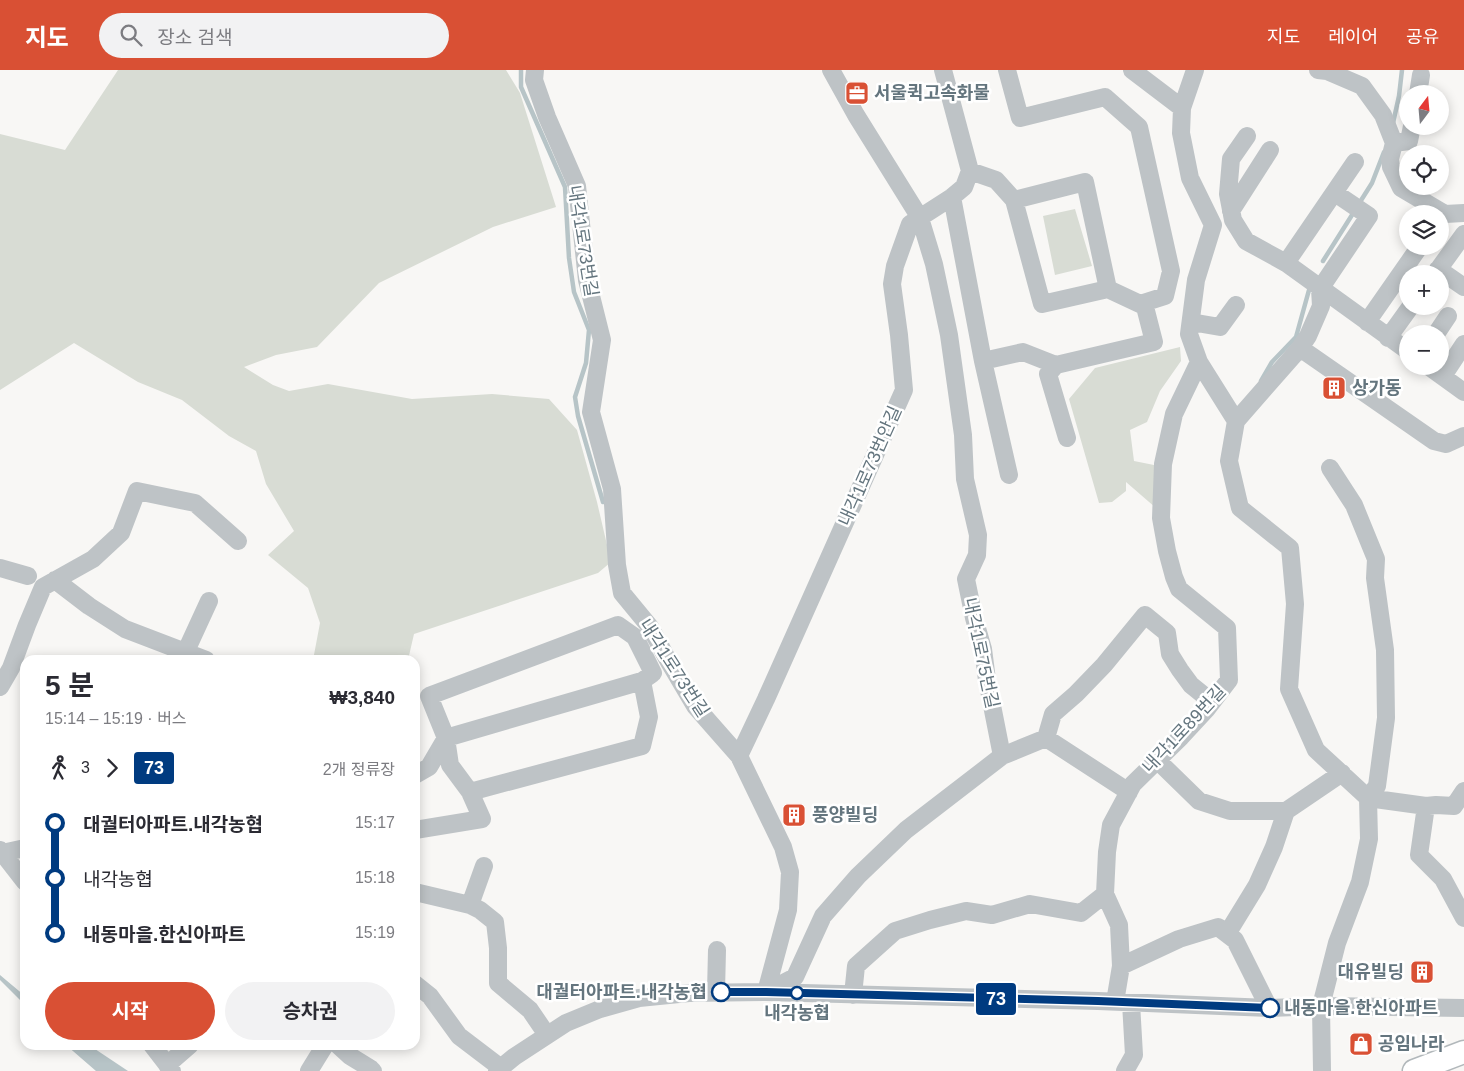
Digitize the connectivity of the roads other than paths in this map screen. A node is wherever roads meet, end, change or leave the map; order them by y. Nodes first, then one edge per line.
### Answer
1 (535, 70) edge
2 (831, 70) edge
3 (943, 70) edge
4 (1007, 70) edge
5 (1132, 70) edge
6 (1195, 70) edge
7 (1318, 70) edge
8 (1421, 75) dead end
9 (1361, 77) edge
10 (1419, 85) edge
11 (1182, 108) junction
12 (1411, 135) edge
13 (1248, 136) dead end
14 (1394, 143) junction
15 (1270, 150) dead end
16 (1355, 162) dead end
17 (962, 185) junction
18 (1335, 193) junction
19 (1014, 200) junction
20 (1231, 211) junction
21 (1464, 213) edge
22 (920, 218) junction
23 (1464, 234) edge
24 (1414, 255) edge
25 (1286, 263) junction
26 (1441, 265) edge
27 (1449, 278) edge
28 (1464, 287) edge
29 (1108, 289) junction
30 (1320, 289) junction
31 (1144, 303) junction
32 (1236, 305) dead end
33 (1405, 315) edge
34 (1448, 316) dead end
35 (1191, 322) junction
36 (1367, 322) junction
37 (1442, 325) edge
38 (1388, 338) junction
39 (1464, 344) edge
40 (1399, 345) edge
41 (1300, 348) junction
42 (1449, 358) edge
43 (983, 361) junction
44 (1198, 362) junction
45 (1056, 365) junction
46 (1441, 375) edge
47 (1464, 392) edge
48 (1236, 421) junction
49 (1464, 436) edge
50 (1067, 438) dead end
51 (1330, 468) dead end
52 (1009, 475) dead end
53 (238, 541) dead end
54 (0, 568) edge
55 (28, 576) dead end
56 (55, 580) junction
57 (209, 602) dead end
58 (186, 651) junction
59 (195, 655) edge
60 (669, 662) junction
61 (648, 677) junction
62 (0, 687) edge
63 (1212, 702) junction
64 (446, 738) junction
65 (1046, 738) junction
66 (738, 756) junction
67 (1002, 756) junction
68 (1157, 760) junction
69 (420, 772) edge
70 (1342, 773) junction
71 (1464, 790) edge
72 (470, 792) junction
73 (1129, 792) junction
74 (1368, 798) junction
75 (1426, 806) junction
76 (1286, 811) junction
77 (420, 829) edge
78 (20, 849) edge
79 (1, 851) edge
80 (20, 853) edge
81 (484, 866) dead end
82 (20, 876) edge
83 (420, 893) edge
84 (1105, 894) junction
85 (470, 904) junction
86 (1464, 918) edge
87 (1227, 934) junction
88 (717, 950) dead end
89 (1121, 966) junction
90 (420, 988) edge
91 (716, 992) junction
92 (766, 992) junction
93 (852, 995) junction
94 (1123, 1002) junction
95 (1321, 1006) junction
96 (1269, 1008) junction
97 (1464, 1008) edge
98 (547, 1035) junction
99 (156, 1050) edge
100 (186, 1050) edge
101 (322, 1050) edge
102 (343, 1050) edge
103 (1464, 1052) edge
104 (170, 1068) edge
105 (499, 1069) edge
106 (309, 1071) edge
107 (373, 1071) edge
108 (1125, 1071) edge
109 (1322, 1071) edge
110 (1414, 1071) edge

1 - 60 street, 내각1로73번길
2 - 22 street, 내각1로75번길
3 - 17 street
4 - 31 street
5 - 11 street
6 - 11 street
7 - 9 street
8 - 10 street
9 - 14 street
11 - 35 street
12 - 14 street
13 - 20 street
14 - 21 street
15 - 20 street
16 - 18 street
17 - 19 street
17 - 22 street, 내각1로73번안길
17 - 43 street
18 - 25 street
18 - 30 street
19 - 29 street
19 - 29 street
20 - 25 street
22 - 66 street, 내각1로73번안길
22 - 67 street, 내각1로75번길
23 - 26 street
24 - 36 street
25 - 30 street
27 - 28 street
29 - 31 street
30 - 36 street
30 - 41 street
31 - 45 street
32 - 35 street
33 - 38 street
34 - 37 street
35 - 44 street
36 - 38 street
38 - 40 street
39 - 42 street
41 - 48 street
41 - 49 street
43 - 45 street
43 - 52 street
44 - 48 street
44 - 63 street, 내각1로89번길
45 - 50 street
46 - 47 street
48 - 70 street
51 - 74 street
53 - 56 street
54 - 55 street
56 - 58 street
56 - 62 street
57 - 58 street
58 - 59 street
60 - 61 street
60 - 66 street, 내각1로73번길
61 - 64 street
61 - 64 street
61 - 72 street
63 - 65 street
63 - 68 street, 내각1로89번길
64 - 69 street
64 - 72 street
65 - 67 street
65 - 73 street
66 - 92 street, 내각1로73번길
67 - 92 street
68 - 73 street, 내각1로89번길
68 - 76 street
70 - 74 street
70 - 76 street
71 - 75 street
72 - 77 street
73 - 84 street, 내각1로89번길
74 - 75 street
74 - 95 street
75 - 86 street
76 - 87 street
78 - 79 street
79 - 80 street
79 - 82 street
81 - 85 street
83 - 85 street
84 - 89 street, 내각1로89번길
84 - 93 street
85 - 98 street
87 - 89 street
87 - 96 street
88 - 91 street
89 - 94 street, 내각1로89번길
90 - 105 street
91 - 92 street
91 - 98 street
92 - 93 street
93 - 94 street
94 - 96 street
94 - 108 street, 내각1로89번길
95 - 96 street
95 - 97 street
95 - 109 street
98 - 105 street
99 - 104 street
100 - 104 street
101 - 106 street
102 - 107 street
103 - 110 main road

